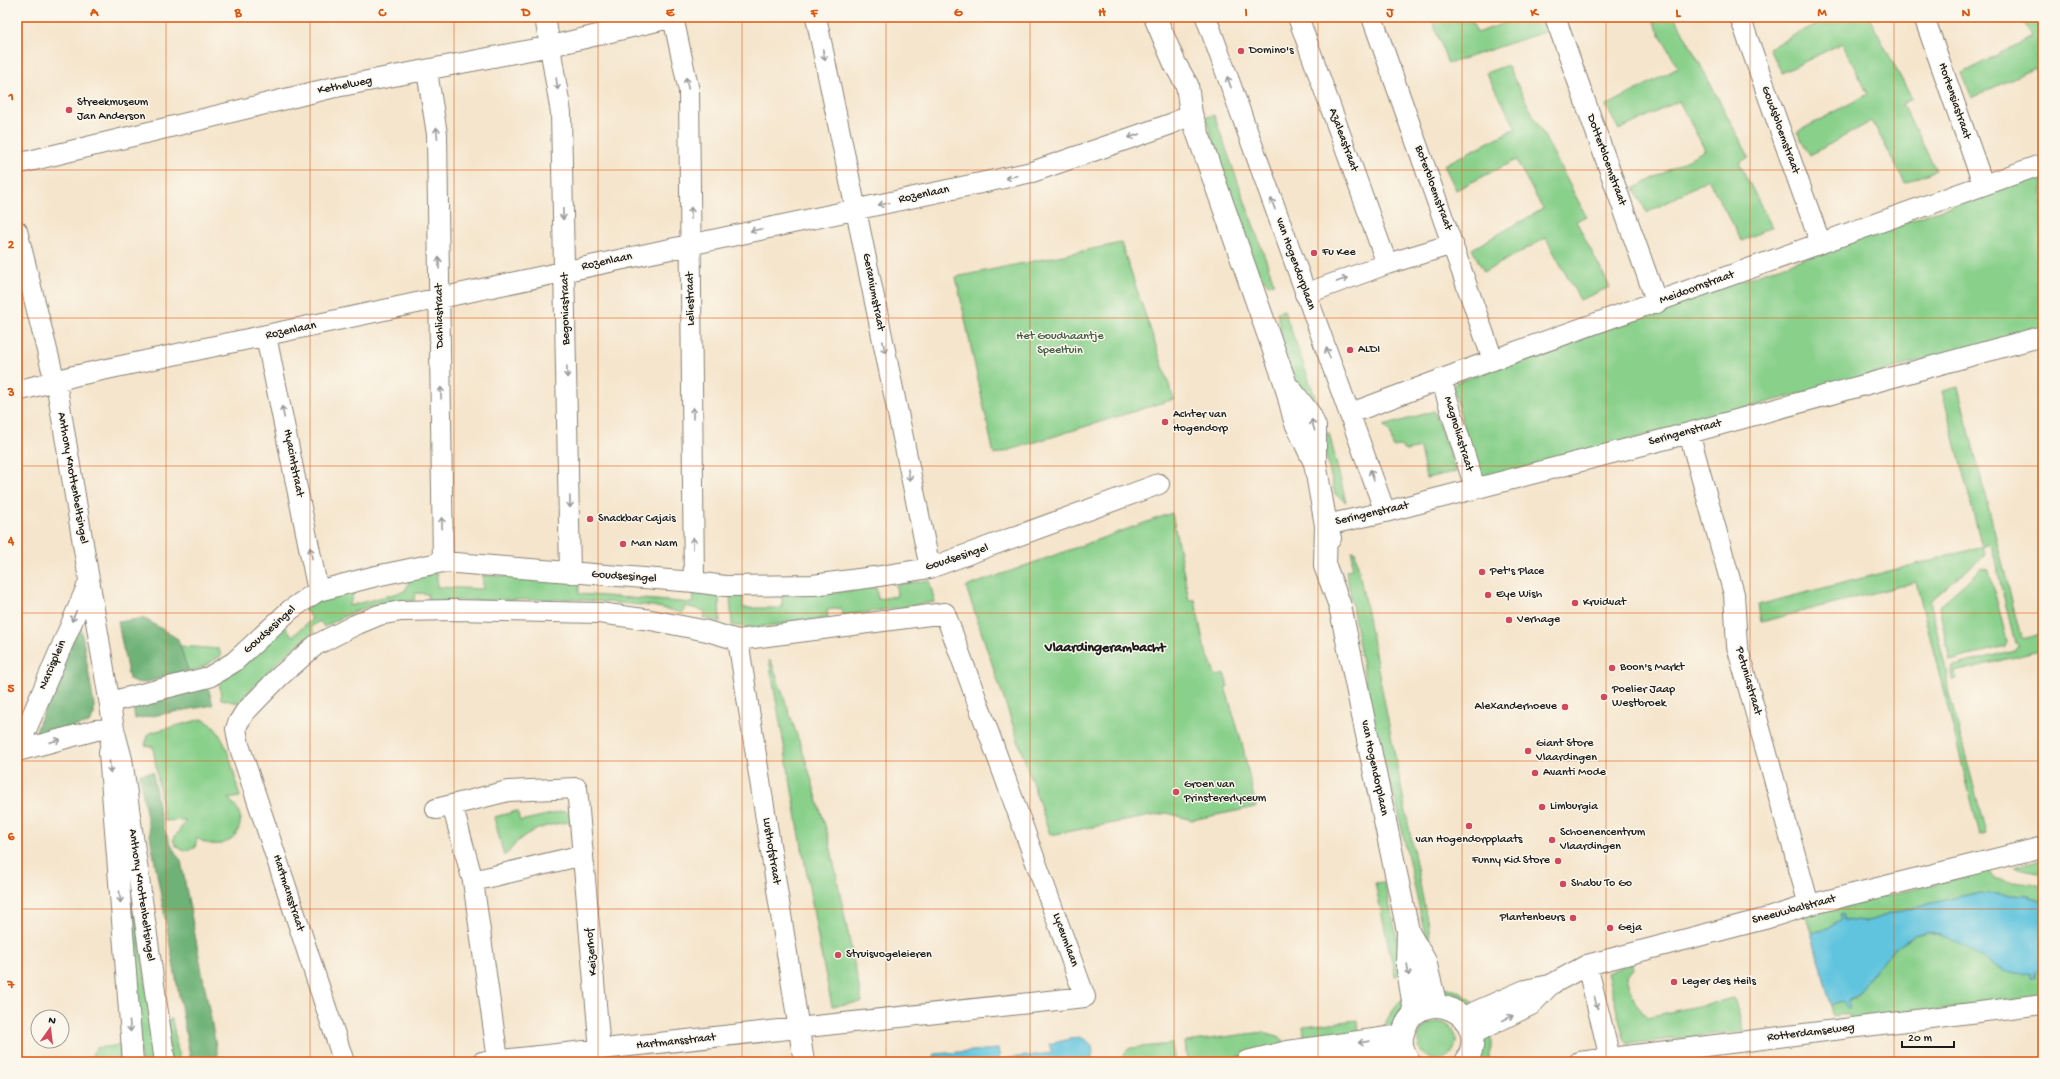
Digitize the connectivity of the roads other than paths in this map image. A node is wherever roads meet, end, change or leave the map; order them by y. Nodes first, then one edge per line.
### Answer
1 (545, 17) edge
2 (673, 17) edge
3 (816, 17) edge
4 (1155, 17) edge
5 (1206, 17) edge
6 (1298, 17) edge
7 (1372, 17) edge
8 (1555, 17) edge
9 (1740, 17) edge
10 (1924, 17) edge
11 (551, 46) junction
12 (427, 71) junction
13 (1191, 114) junction
14 (17, 164) edge
15 (2043, 164) edge
16 (1983, 184) junction
17 (856, 209) junction
18 (17, 231) edge
19 (1820, 242) junction
20 (690, 244) junction
21 (1453, 244) junction
22 (1387, 264) junction
23 (565, 271) junction
24 (1305, 294) junction
25 (439, 299) junction
26 (1657, 302) junction
27 (266, 336) junction
28 (2043, 336) edge
29 (1493, 360) junction
30 (64, 378) junction
31 (1441, 379) junction
32 (17, 390) edge
33 (1351, 413) junction
34 (1689, 433) junction
35 (1159, 484) dead end
36 (1475, 488) junction
37 (1385, 512) junction
38 (1326, 525) junction
39 (443, 562) junction
40 (930, 568) junction
41 (570, 573) junction
42 (90, 580) junction
43 (694, 582) junction
44 (318, 591) junction
45 (738, 640) junction
46 (110, 702) junction
47 (114, 729) junction
48 (17, 751) edge
49 (2043, 847) edge
50 (583, 855) junction
51 (473, 881) junction
52 (1809, 905) junction
53 (1408, 931) junction
54 (1587, 965) junction
55 (2043, 1004) edge
56 (1436, 1006) junction
57 (1415, 1013) junction
58 (1468, 1025) junction
59 (799, 1028) junction
60 (600, 1050) junction
61 (1405, 1050) edge
62 (1289, 1057) edge
63 (1664, 1057) edge
64 (1610, 1058) junction
65 (490, 1061) edge
66 (133, 1062) edge
67 (165, 1062) edge
68 (344, 1062) edge
69 (804, 1062) edge
70 (1247, 1062) edge
71 (1346, 1062) edge
72 (1466, 1062) edge
73 (1579, 1062) edge

1 - 11 street, Begoniastraat
2 - 11 street, Kethelweg
20 -> 2 street, Leliestraat
3 -> 17 street, Geraniumstraat
4 - 13 street, van Hogendorplaan
24 -> 5 street, van Hogendorplaan
6 - 22 street, Azaleastraat
7 - 21 street, Boterbloemstraat
8 - 26 street, Dotterbloemstraat
9 - 19 street, Goudsbloemstraat
10 - 16 street, Hortensiastraat
11 - 12 street, Kethelweg
11 -> 23 street, Begoniastraat
12 - 14 street, Kethelweg
25 -> 12 street, Dahliastraat
13 -> 17 street, Rozenlaan
13 - 38 street, van Hogendorplaan
15 - 16 street, Meidoornstraat
16 - 19 street, Meidoornstraat
17 -> 20 street, Rozenlaan
17 -> 40 street, Geraniumstraat
18 - 30 street, Anthony Knottenbeltsingel
19 - 26 street, Meidoornstraat
20 - 23 street, Rozenlaan
43 -> 20 street, Leliestraat
21 - 22 street
21 - 29 street, Boterbloemstraat
24 -> 22 street
23 - 25 street, Rozenlaan
23 -> 41 street, Begoniastraat
33 -> 24 street, van Hogendorplaan
25 - 27 street, Rozenlaan
39 -> 25 street, Dahliastraat
26 - 29 street, Meidoornstraat
27 - 30 street, Rozenlaan
44 -> 27 street, Hyacintstraat
28 - 34 street, Seringenstraat
29 - 31 street, Meidoornstraat
30 - 32 street, Rozenlaan
30 - 42 street, Anthony Knottenbeltsingel
31 - 33 street, Meidoornstraat
31 - 36 street, Magnoliastraat
37 -> 33 street, van Hogendorplaan
34 - 36 street, Seringenstraat
34 - 52 street, Petuniastraat
35 - 40 street, Goudsesingel
36 - 37 street, Seringenstraat
37 - 38 street, Seringenstraat
38 - 53 street, van Hogendorplaan
39 - 41 street, Goudsesingel
39 - 44 street, Goudsesingel
40 - 43 street, Goudsesingel
41 - 43 street, Goudsesingel
42 - 46 street, Anthony Knottenbeltsingel
42 -> 48 street, Narcisplein
44 - 46 street, Goudsesingel
45 - 59 street, Lusthofstraat
45 - 59 street, Lyceumlaan
45 - 68 street, Hartmansstraat
46 - 47 street, Anthony Knottenbeltsingel
48 -> 47 street, Narcisplein
47 -> 66 street, Anthony Knottenbeltsingel
47 - 67 street, Anthony Knottenbeltsingel
49 - 52 street, Sneeuwbalstraat
50 - 51 street
50 - 51 street, Keizerhof
50 - 60 street, Keizerhof
51 - 65 street, Keizerhof
52 - 54 street, Sneeuwbalstraat
53 - 56 street, van Hogendorplaan
53 -> 57 street, van Hogendorplaan
54 - 58 street, Sneeuwbalstraat
54 -> 64 street
55 - 63 street, Rotterdamseweg
56 - 57 street
56 - 58 street
57 - 61 street
58 - 72 street
59 - 60 street, Hartmansstraat
59 - 69 street, Lusthofstraat
60 - 65 street, Hartmansstraat
61 -> 62 street
61 - 71 street
62 - 70 street
63 - 64 street, Rotterdamseweg
64 - 73 street, Rotterdamseweg

